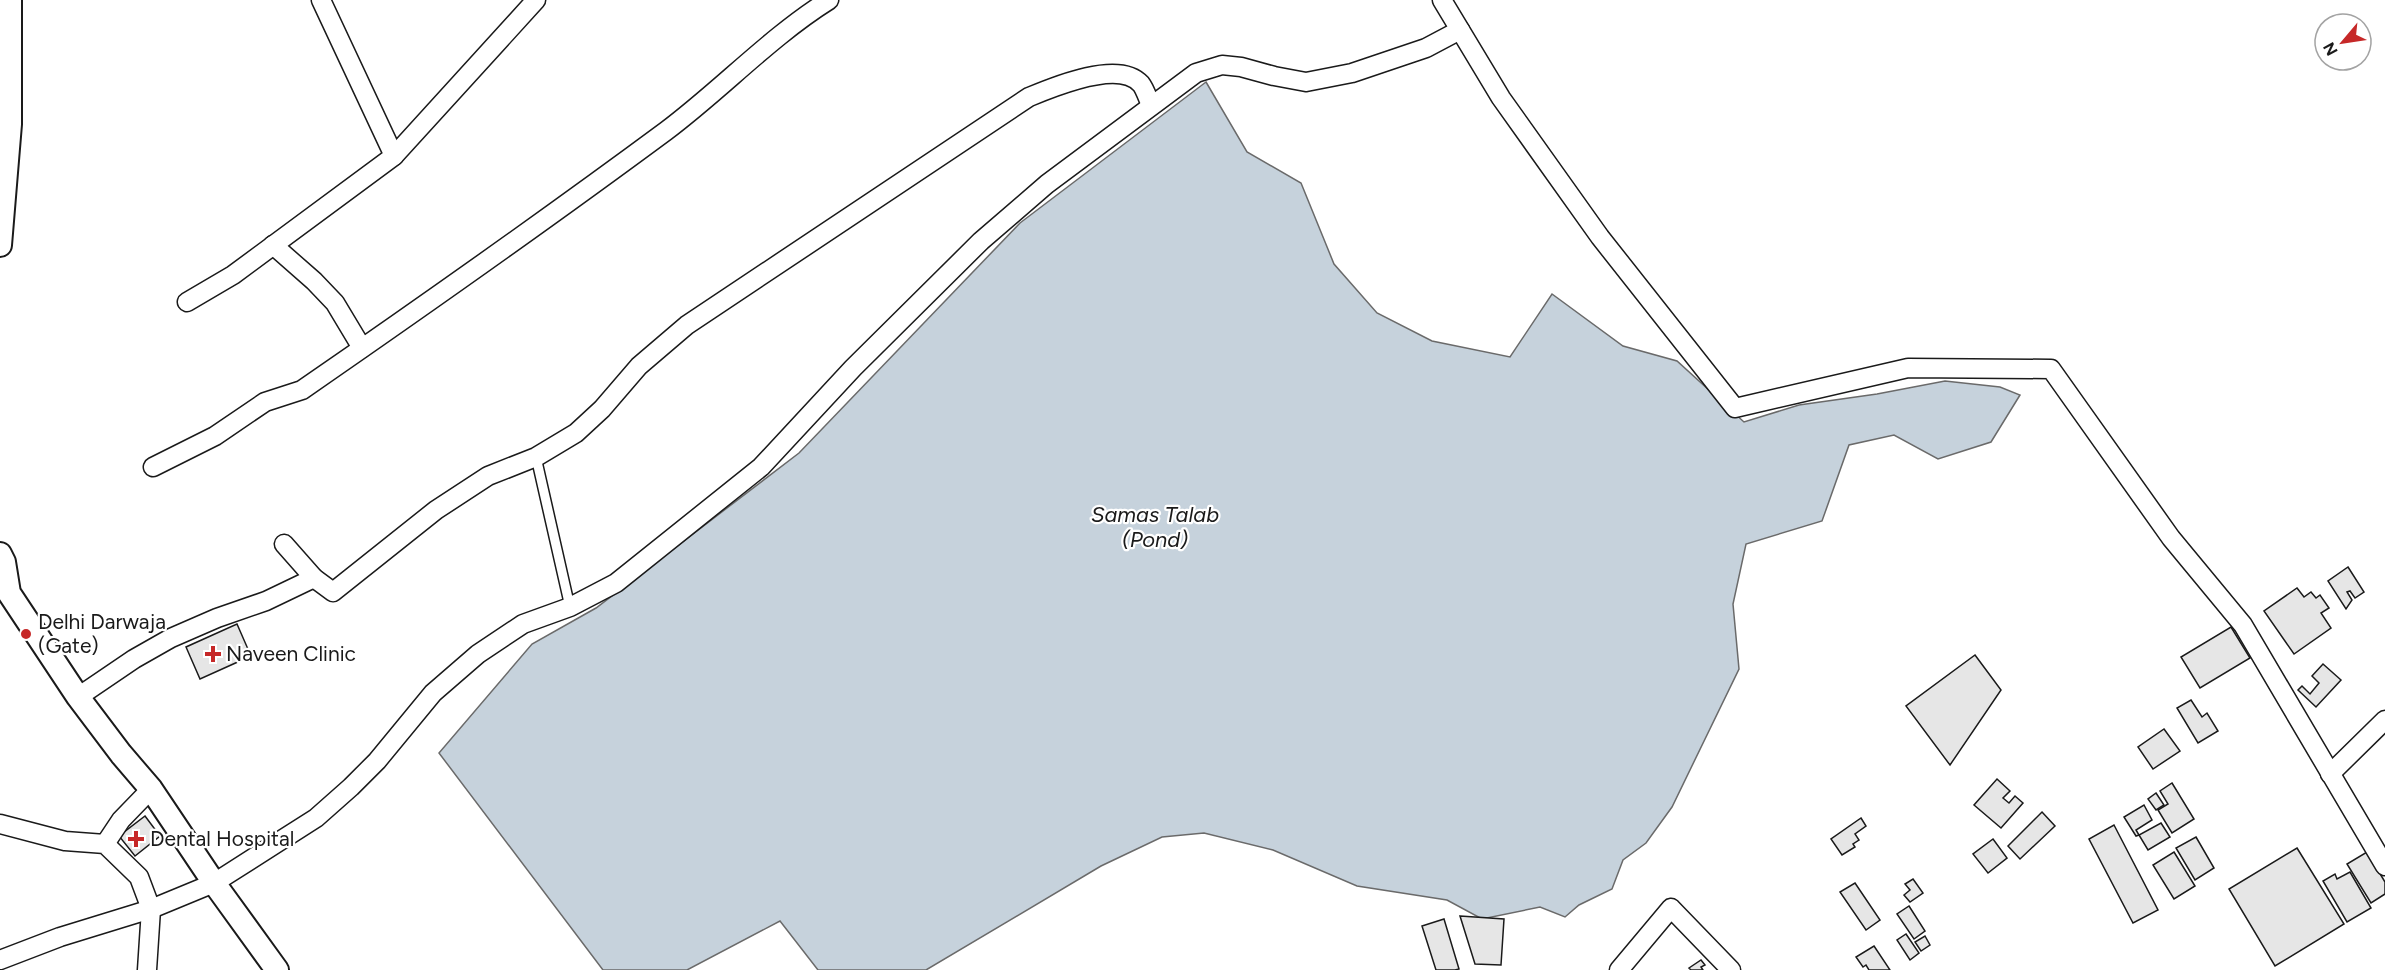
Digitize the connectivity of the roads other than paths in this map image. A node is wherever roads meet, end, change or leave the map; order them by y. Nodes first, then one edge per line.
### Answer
1 (10, 0) edge
2 (321, 0) edge
3 (536, 0) edge
4 (830, 0) edge
5 (1442, 0) edge
6 (1460, 30) junction
7 (1151, 105) junction
8 (5, 125) edge
9 (394, 156) junction
10 (0, 245) edge
11 (273, 245) junction
12 (187, 302) dead end
13 (362, 348) junction
14 (536, 457) junction
15 (153, 467) dead end
16 (284, 544) dead end
17 (2, 558) edge
18 (314, 578) junction
19 (570, 607) junction
20 (78, 697) junction
21 (2385, 722) edge
22 (2330, 774) junction
23 (151, 789) junction
24 (0, 824) edge
25 (105, 844) junction
26 (2385, 866) edge
27 (214, 883) junction
28 (151, 909) junction
29 (0, 960) edge
30 (147, 970) edge
31 (278, 970) edge
32 (1619, 970) edge
33 (1731, 970) edge

1 - 8 street
2 - 9 street
3 - 9 street
4 - 13 street
5 - 6 street
6 - 7 street
6 - 22 street
7 - 14 street
7 - 19 street
8 - 10 street
9 - 11 street
11 - 12 street
11 - 13 street
13 - 15 street
14 - 18 street
14 - 19 lane
16 - 18 street
17 - 20 street
18 - 20 street
19 - 27 street
20 - 23 street
21 - 22 street
22 - 26 street
23 - 25 street
23 - 27 street
24 - 25 street
25 - 28 street
27 - 28 street
27 - 31 street
28 - 29 street
28 - 30 street
32 - 33 street

